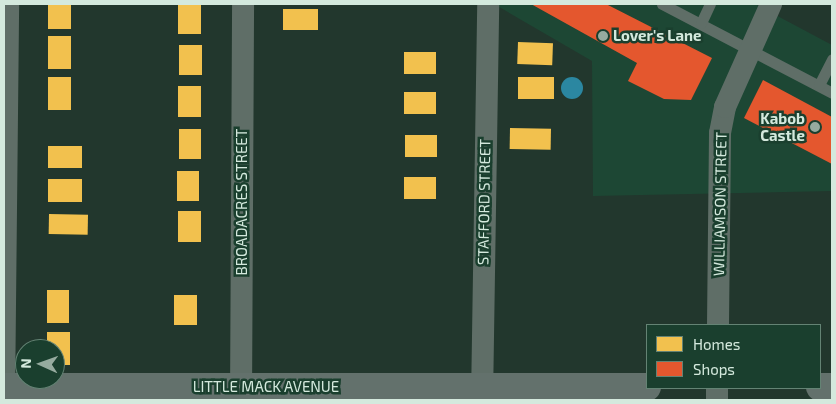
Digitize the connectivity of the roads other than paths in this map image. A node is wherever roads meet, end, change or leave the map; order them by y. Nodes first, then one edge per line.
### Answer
1 (8, 4) edge
2 (243, 4) edge
3 (488, 4) edge
4 (662, 4) edge
5 (710, 4) edge
6 (771, 4) edge
7 (701, 24) junction
8 (753, 49) junction
9 (832, 59) edge
10 (819, 85) junction
11 (832, 92) edge
12 (718, 324) edge
13 (4, 387) edge
14 (646, 387) edge
15 (241, 393) edge
16 (482, 394) edge
17 (4, 400) edge

1 - 13 street
2 - 15 street, BROADACRES STREET
3 - 16 street, STAFFORD STREET
4 - 7 lane
5 - 7 lane
6 - 8 street, WILLIAMSON STREET
7 - 8 lane
8 - 10 lane
8 - 12 street, WILLIAMSON STREET
9 - 10 lane
10 - 11 lane
13 - 15 street, LITTLE MACK AVENUE
13 - 17 street
14 - 16 street, LITTLE MACK AVENUE
15 - 16 street, LITTLE MACK AVENUE

